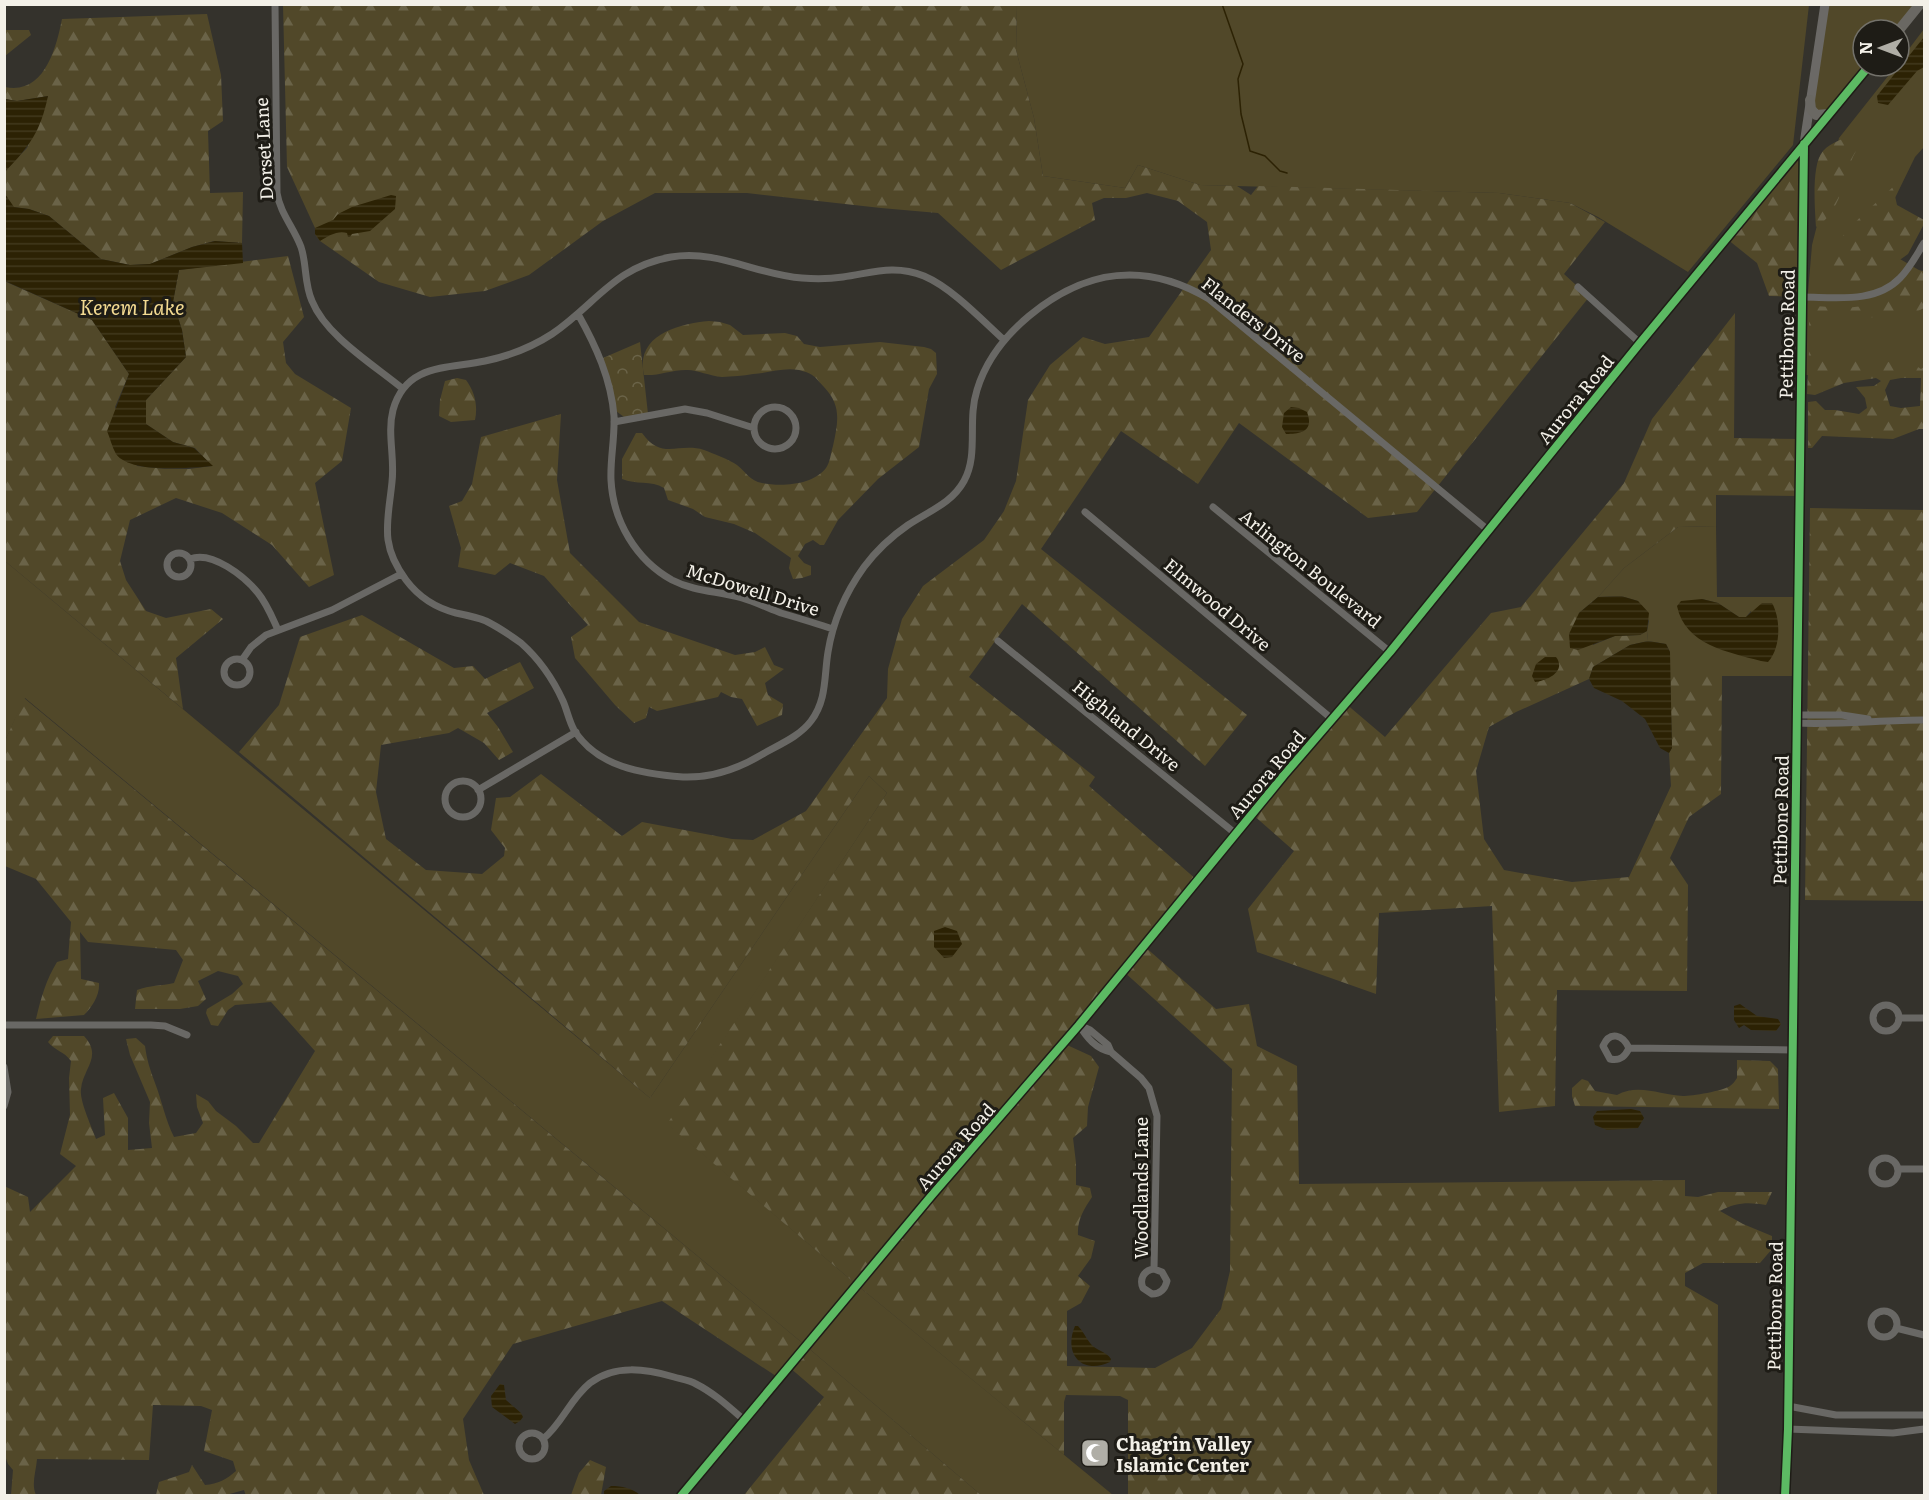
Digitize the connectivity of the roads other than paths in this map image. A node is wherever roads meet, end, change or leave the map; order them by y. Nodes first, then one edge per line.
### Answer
1 (274, 4) edge
2 (1825, 4) edge
3 (1920, 4) edge
4 (1909, 18) edge
5 (1859, 78) edge
6 (1810, 100) junction
7 (1828, 114) junction
8 (1804, 144) junction
9 (1924, 243) edge
10 (1578, 287) dead end
11 (1801, 297) junction
12 (578, 314) junction
13 (1004, 340) junction
14 (1640, 343) junction
15 (403, 389) junction
16 (614, 422) junction
17 (754, 428) junction
18 (1213, 507) dead end
19 (1085, 512) dead end
20 (1488, 530) junction
21 (190, 559) dead end
22 (402, 574) junction
23 (833, 629) junction
24 (278, 630) junction
25 (998, 640) dead end
26 (1390, 652) junction
27 (242, 660) dead end
28 (1332, 719) junction
29 (1796, 719) junction
30 (1924, 720) edge
31 (576, 732) junction
32 (478, 790) junction
33 (1236, 834) junction
34 (1899, 1018) dead end
35 (1924, 1018) edge
36 (4, 1025) edge
37 (1079, 1025) junction
38 (187, 1035) dead end
39 (1629, 1048) dead end
40 (1793, 1050) junction
41 (4, 1067) edge
42 (4, 1106) edge
43 (1924, 1168) edge
44 (1898, 1169) dead end
45 (1154, 1269) dead end
46 (1896, 1328) dead end
47 (1924, 1335) edge
48 (1788, 1406) junction
49 (1845, 1415) junction
50 (1924, 1415) edge
51 (744, 1420) junction
52 (1788, 1429) junction
53 (1924, 1429) edge
54 (1844, 1431) junction
55 (543, 1439) dead end
56 (681, 1496) edge
57 (1785, 1496) edge

1 - 15 street, Dorset Lane
2 - 6 street, Pettibone Road
3 - 4 main road
5 - 7 main road, Aurora Road
6 - 7 main road
6 - 8 street, Pettibone Road
7 - 8 main road, Aurora Road
8 - 11 street, Pettibone Road
8 - 14 main road, Aurora Road
9 - 11 street
10 - 14 street
11 - 29 street, Pettibone Road
12 - 13 street
12 - 15 street
12 - 16 street, McDowell Drive
13 - 20 street, Flanders Drive
13 - 23 street, Flanders Drive
14 - 20 main road, Aurora Road
15 - 22 street, Flanders Drive
16 - 17 street
16 - 23 street, McDowell Drive
17 - 17 street
18 - 26 street, Arlington Boulevard
19 - 28 street, Elmwood Drive
20 - 26 main road, Aurora Road
21 - 24 street
22 - 24 street
22 - 31 street, Flanders Drive
23 - 31 street, Flanders Drive
24 - 27 street
25 - 33 street, Highland Drive
26 - 28 main road, Aurora Road
28 - 33 main road, Aurora Road
29 - 30 street
29 - 40 street, Pettibone Road
31 - 32 street
32 - 32 street
33 - 37 main road, Aurora Road
34 - 35 street
36 - 38 street
37 - 45 street, Woodlands Lane
37 - 51 main road, Aurora Road
39 - 40 street
40 - 48 street, Pettibone Road
41 - 42 street
43 - 44 street
46 - 47 street
48 - 49 street
48 - 52 street, Pettibone Road
49 - 50 street
49 - 54 street
51 - 55 street
51 - 56 main road, Aurora Road
52 - 54 street
52 - 57 street, Pettibone Road
53 - 54 street

